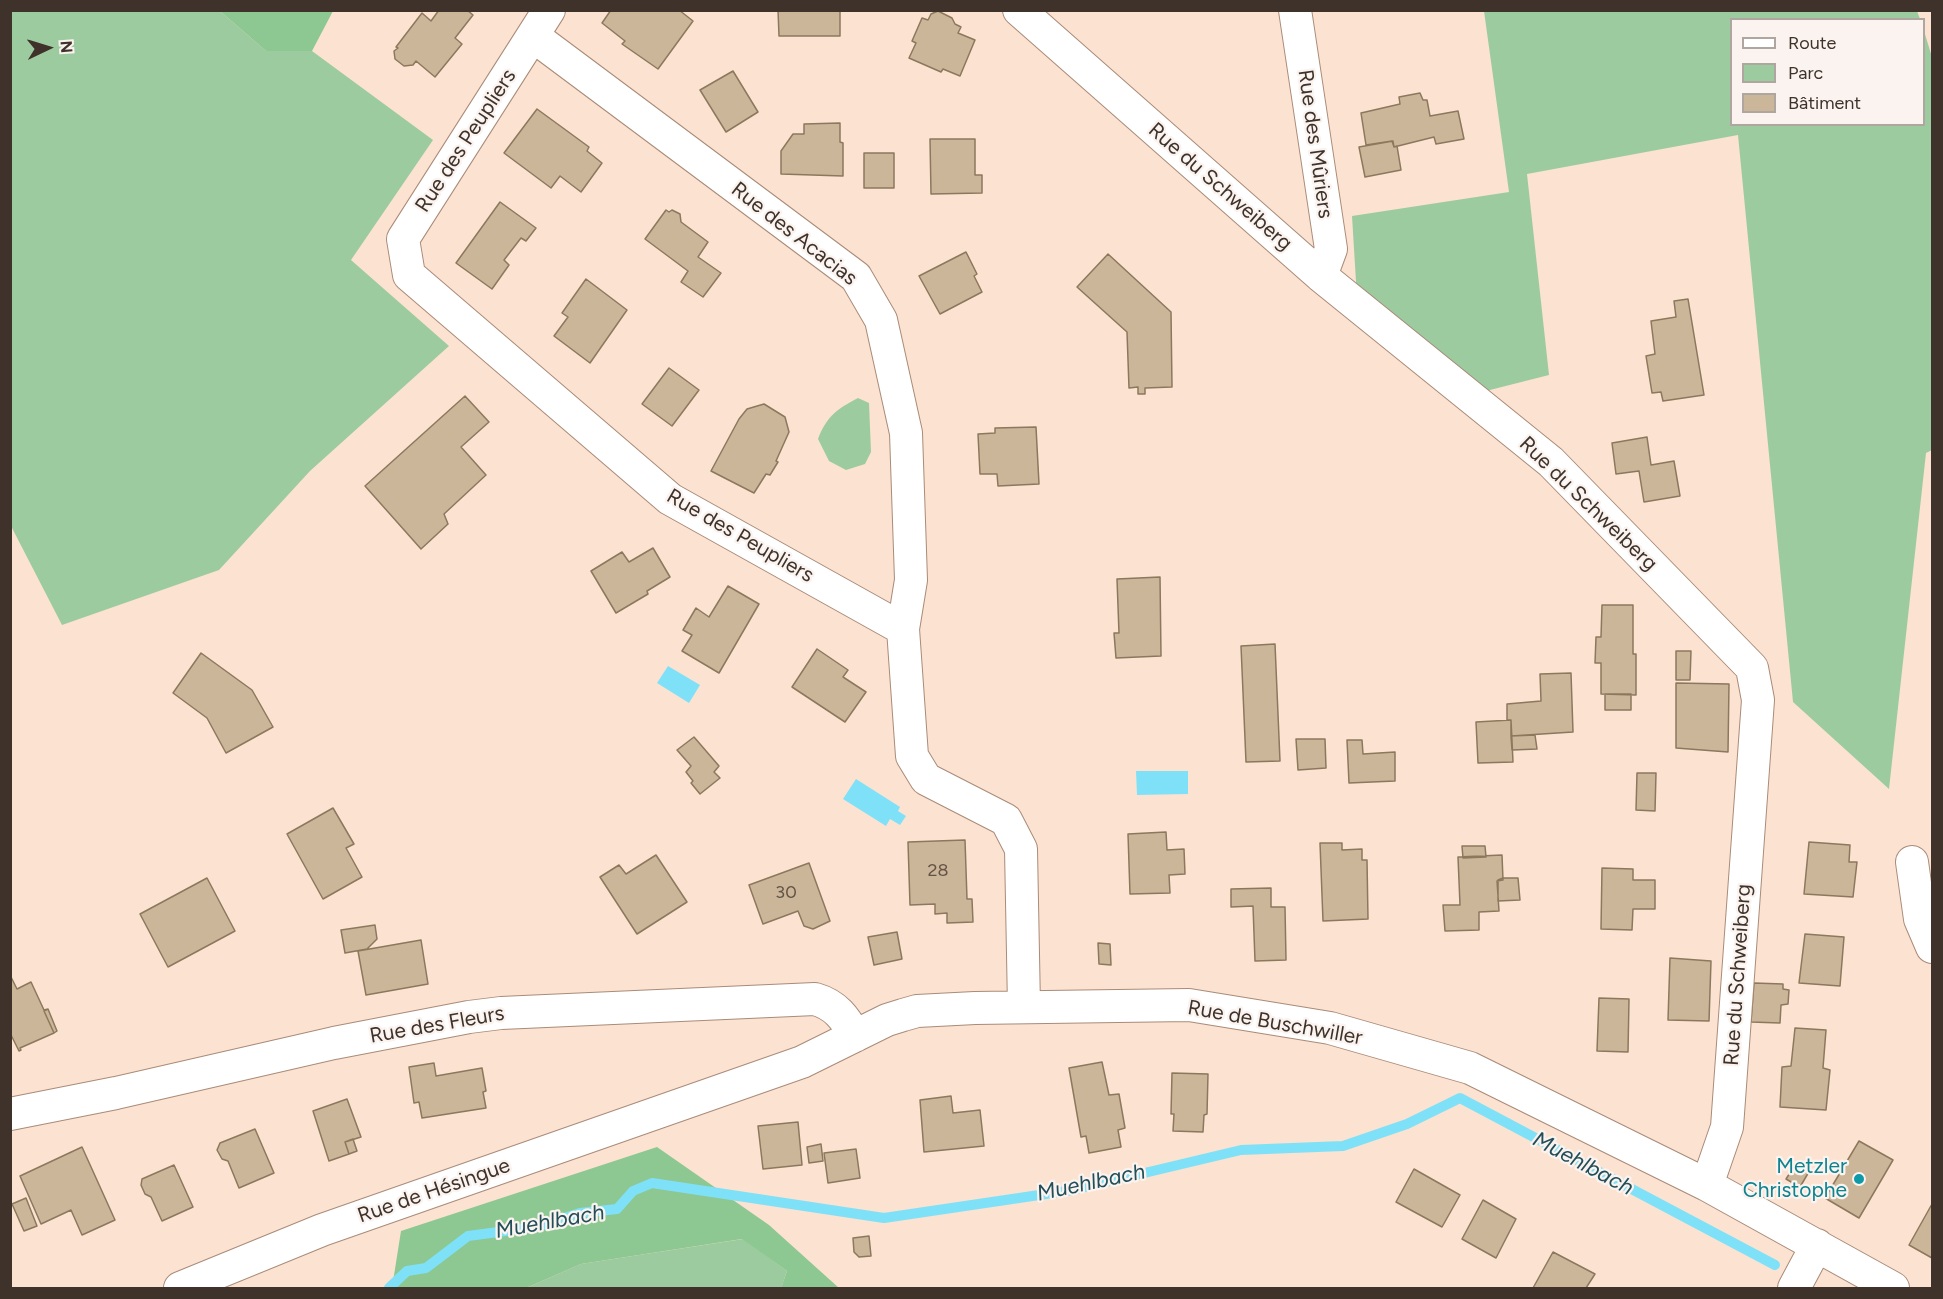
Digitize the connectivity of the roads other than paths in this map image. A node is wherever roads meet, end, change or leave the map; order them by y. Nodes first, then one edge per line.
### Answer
1 (1019, 10) edge
2 (1295, 10) edge
3 (541, 23) edge
4 (1321, 276) junction
5 (903, 629) junction
6 (1912, 862) dead end
7 (1932, 947) edge
8 (1024, 1007) junction
9 (855, 1036) junction
10 (690, 1101) joint
11 (10, 1114) edge
12 (1707, 1185) junction
13 (1817, 1245) junction
14 (180, 1288) edge
15 (1794, 1288) edge
16 (1893, 1288) edge

1 - 4 street, Rue du Schweiberg
2 - 4 street, Rue des Mûriers
3 - 5 street, Rue des Acacias
3 - 5 street, Rue des Peupliers
4 - 12 street, Rue du Schweiberg
5 - 8 street
6 - 7 street
8 - 9 street, Rue de Buschwiller
8 - 12 street, Rue de Buschwiller
9 - 10 street, Rue de Buschwiller
9 - 11 street, Rue des Fleurs
10 - 14 street, Rue de Hésingue
12 - 13 street, Rue de Buschwiller
13 - 15 street
13 - 16 street, Rue de Buschwiller

